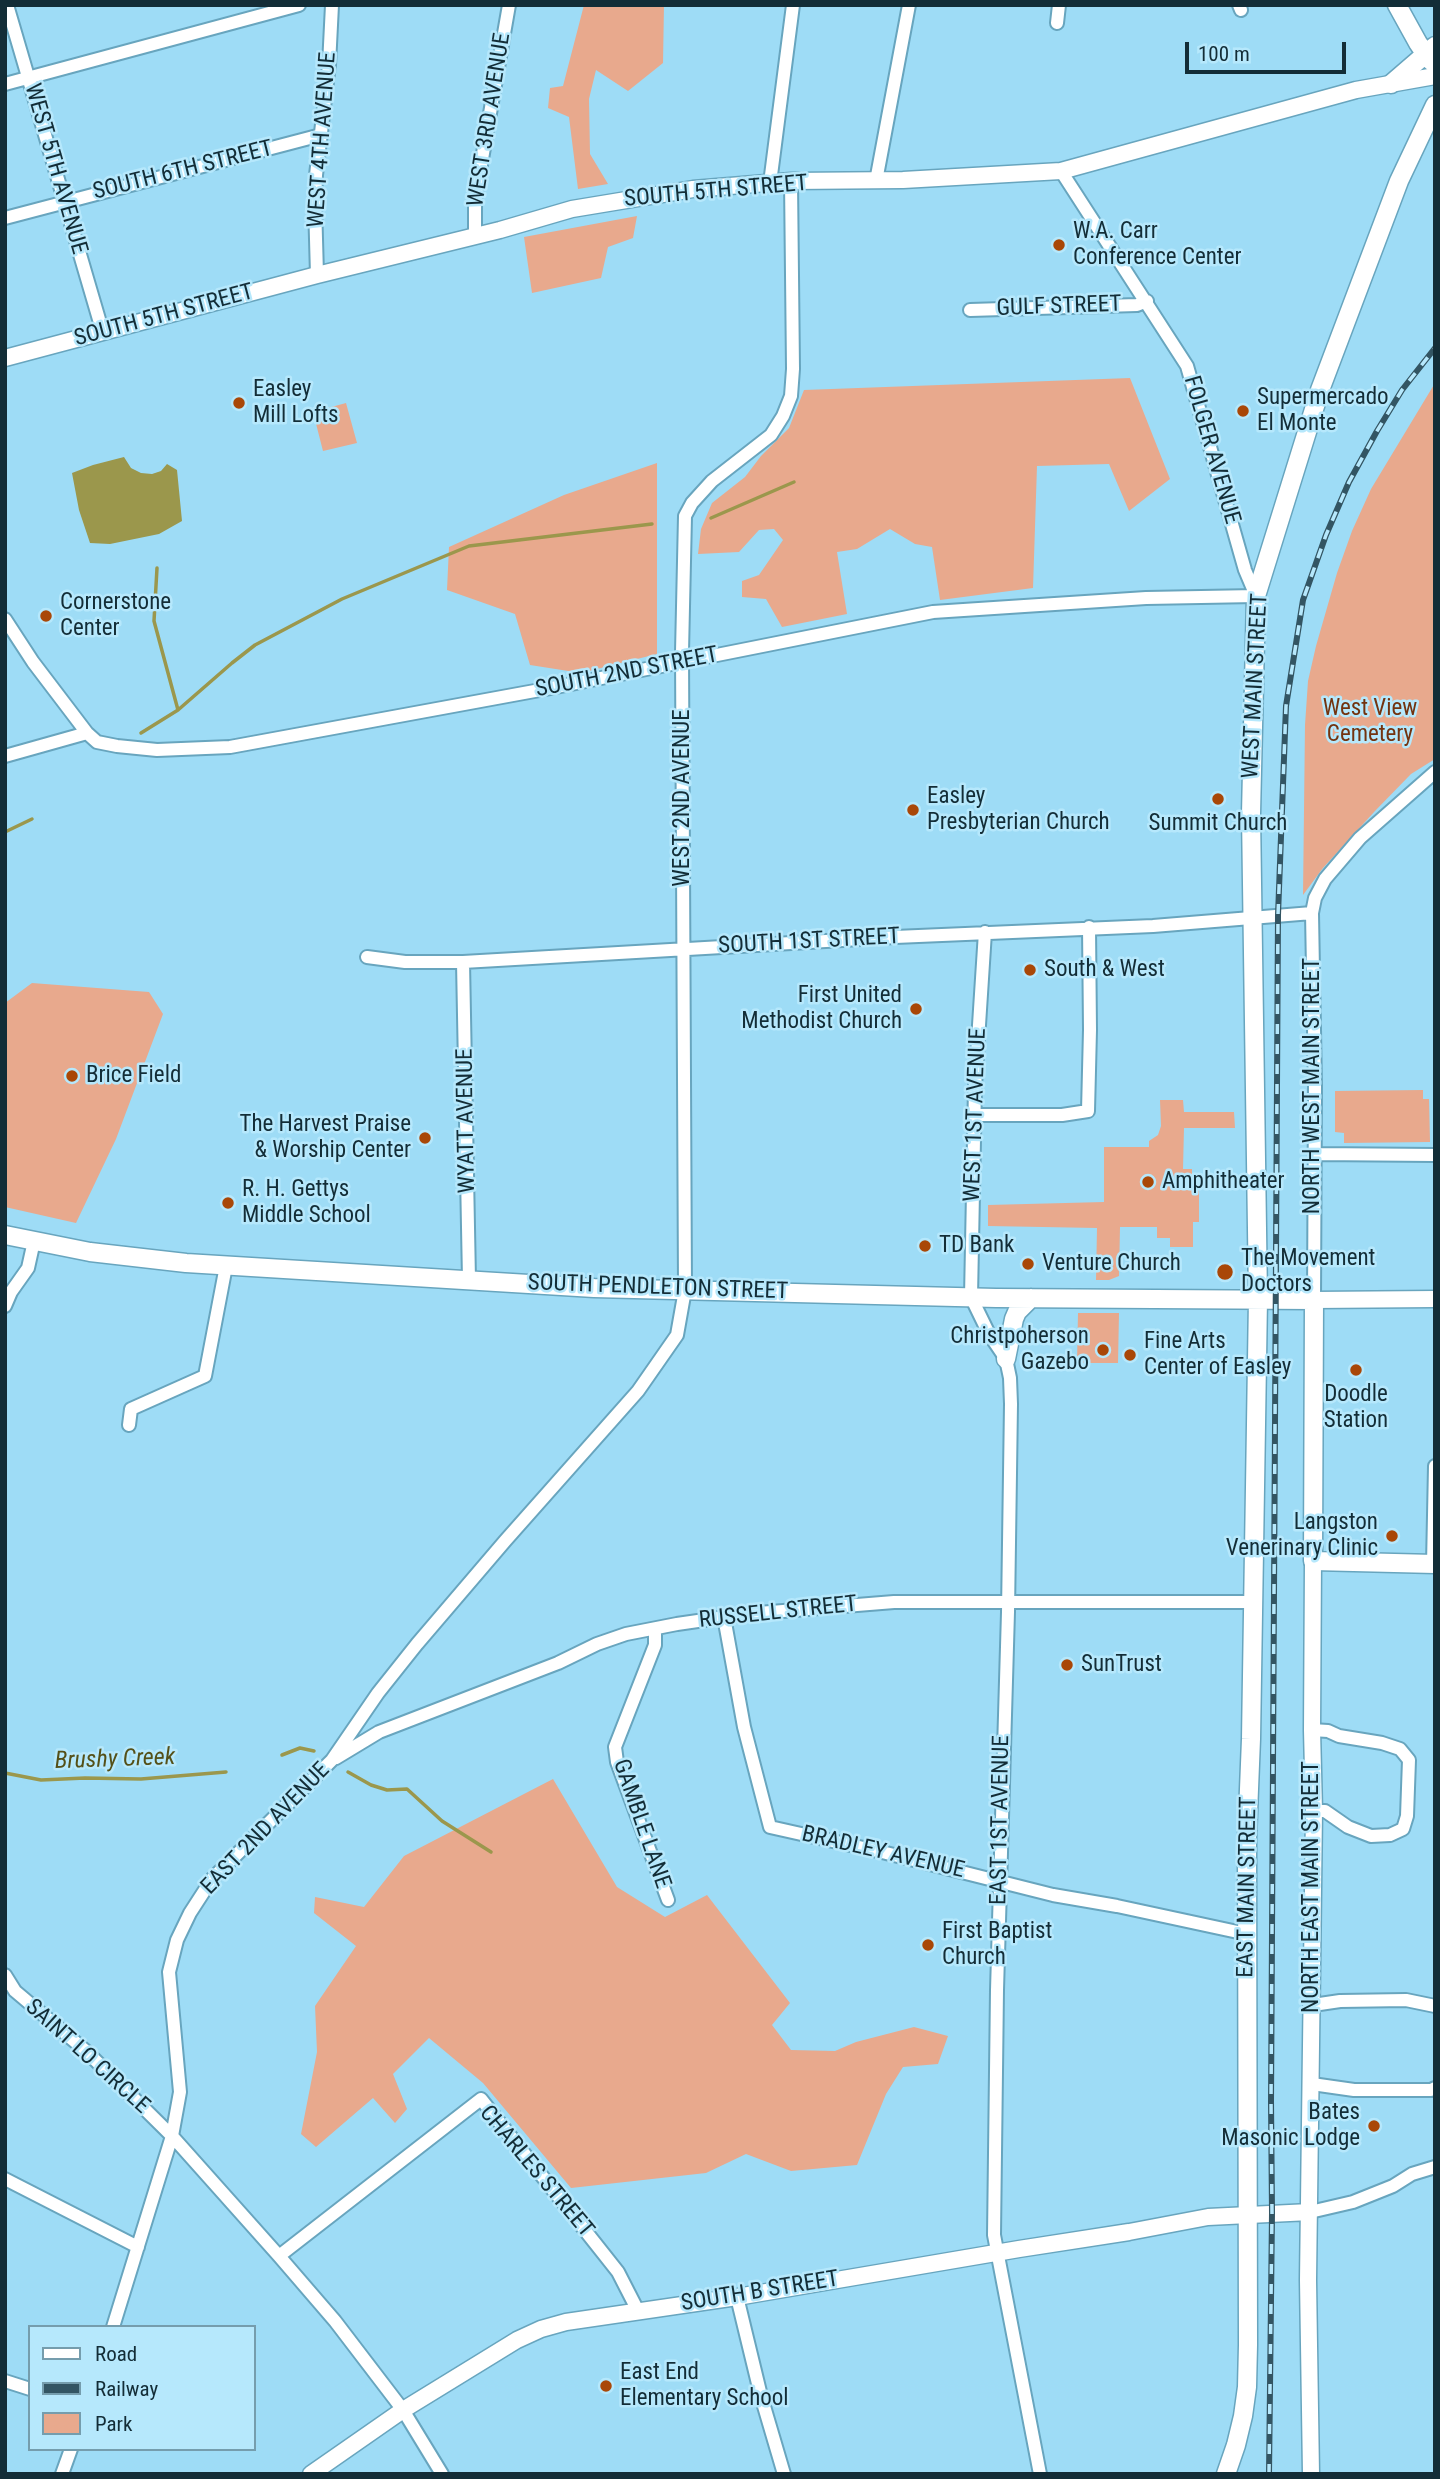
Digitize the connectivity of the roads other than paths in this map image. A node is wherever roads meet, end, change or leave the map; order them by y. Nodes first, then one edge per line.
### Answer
1 (7, 5) edge
2 (299, 5) edge
3 (332, 5) edge
4 (509, 5) edge
5 (793, 5) edge
6 (909, 5) edge
7 (1059, 5) edge
8 (1397, 5) edge
9 (1057, 23) dead end
10 (1432, 55) edge
11 (1435, 76) edge
12 (28, 78) junction
13 (5, 84) edge
14 (1391, 84) junction
15 (1435, 105) edge
16 (1430, 127) edge
17 (321, 135) junction
18 (1061, 171) junction
19 (791, 181) junction
20 (876, 181) junction
21 (770, 183) junction
22 (65, 201) junction
23 (5, 218) edge
24 (475, 236) junction
25 (317, 275) junction
26 (1147, 301) junction
27 (970, 310) dead end
28 (103, 333) junction
29 (5, 358) edge
30 (1256, 596) junction
31 (6, 623) edge
32 (682, 662) junction
33 (87, 733) junction
34 (5, 756) edge
35 (1435, 772) edge
36 (1312, 914) junction
37 (1251, 918) junction
38 (1089, 927) junction
39 (985, 932) junction
40 (683, 948) junction
41 (367, 957) dead end
42 (463, 962) junction
43 (975, 1115) junction
44 (1315, 1154) junction
45 (1435, 1154) edge
46 (5, 1236) edge
47 (34, 1241) junction
48 (226, 1266) junction
49 (469, 1280) junction
50 (685, 1290) junction
51 (971, 1297) junction
52 (1031, 1298) junction
53 (1258, 1298) junction
54 (1435, 1299) edge
55 (1314, 1300) junction
56 (5, 1306) edge
57 (1006, 1359) junction
58 (129, 1425) dead end
59 (1435, 1466) edge
60 (1313, 1561) junction
61 (1434, 1564) edge
62 (1008, 1601) junction
63 (1252, 1602) junction
64 (724, 1617) junction
65 (655, 1629) junction
66 (1311, 1730) junction
67 (332, 1760) junction
68 (1314, 1811) junction
69 (1000, 1882) junction
70 (668, 1900) dead end
71 (1247, 1934) junction
72 (5, 1975) edge
73 (1312, 2004) junction
74 (1435, 2006) edge
75 (1312, 2084) junction
76 (1435, 2088) edge
77 (172, 2136) junction
78 (1435, 2167) edge
79 (5, 2179) edge
80 (1310, 2211) junction
81 (1248, 2214) junction
82 (138, 2246) junction
83 (997, 2253) junction
84 (279, 2256) junction
85 (737, 2297) junction
86 (638, 2311) junction
87 (114, 2325) edge
88 (5, 2381) edge
89 (28, 2388) edge
90 (403, 2410) junction
91 (70, 2451) edge
92 (62, 2474) edge
93 (311, 2474) edge
94 (442, 2474) edge
95 (784, 2474) edge
96 (1040, 2474) edge
97 (1226, 2474) edge
98 (1311, 2474) edge

1 - 12 street, WEST 5TH AVENUE
2 - 12 street
3 - 17 street, WEST 4TH AVENUE
4 - 24 street, WEST 3RD AVENUE
5 - 21 street
6 - 20 street
7 - 9 street
8 - 10 main road
10 - 14 main road
11 - 14 street, SOUTH 5TH STREET
12 - 13 street
12 - 22 street, WEST 5TH AVENUE
14 - 18 street, SOUTH 5TH STREET
15 - 16 main road, WEST MAIN STREET
16 - 30 main road, WEST MAIN STREET
17 - 22 street, SOUTH 6TH STREET
17 - 25 street, WEST 4TH AVENUE
18 - 20 street, SOUTH 5TH STREET
18 - 26 street, FOLGER AVENUE
19 - 20 street, SOUTH 5TH STREET
19 - 21 street, SOUTH 5TH STREET
19 - 32 street, WEST 2ND AVENUE
21 - 24 street, SOUTH 5TH STREET
22 - 23 street, SOUTH 6TH STREET
22 - 28 street, WEST 5TH AVENUE
24 - 25 street, SOUTH 5TH STREET
25 - 28 street, SOUTH 5TH STREET
26 - 27 street, GULF STREET
26 - 30 street, FOLGER AVENUE
28 - 29 street, SOUTH 5TH STREET
30 - 32 street, SOUTH 2ND STREET
30 - 37 main road, WEST MAIN STREET
31 - 33 street
32 - 33 street, SOUTH 2ND STREET
32 - 40 street, WEST 2ND AVENUE
33 - 34 street
35 - 36 street
36 - 37 street, SOUTH 1ST STREET
36 - 44 street, NORTH WEST MAIN STREET
37 - 38 street, SOUTH 1ST STREET
37 - 53 main road, WEST MAIN STREET
38 - 39 street, SOUTH 1ST STREET
38 - 43 street
39 - 40 street, SOUTH 1ST STREET
39 - 43 street, WEST 1ST AVENUE
40 - 42 street, SOUTH 1ST STREET
40 - 50 street, WEST 2ND AVENUE
41 - 42 street, SOUTH 1ST STREET
42 - 49 street, WYATT AVENUE
43 - 51 street, WEST 1ST AVENUE
44 - 45 street
44 - 55 street, NORTH WEST MAIN STREET
46 - 47 main road, SOUTH PENDLETON STREET
47 - 48 main road, SOUTH PENDLETON STREET
47 - 56 street
48 - 49 main road, SOUTH PENDLETON STREET
48 - 58 street
49 - 50 main road, SOUTH PENDLETON STREET
50 - 51 main road, SOUTH PENDLETON STREET
50 - 67 street, EAST 2ND AVENUE
51 - 52 main road, SOUTH PENDLETON STREET
51 - 57 street, EAST 1ST AVENUE
52 - 53 main road, SOUTH PENDLETON STREET
52 - 57 main road
53 - 55 main road, SOUTH PENDLETON STREET
53 - 63 main road, EAST MAIN STREET
54 - 55 street
55 - 60 main road, NORTH EAST MAIN STREET
57 - 62 street, EAST 1ST AVENUE
59 - 61 street
60 - 61 main road
60 - 66 street, NORTH EAST MAIN STREET
62 - 63 street, RUSSELL STREET
62 - 64 street, RUSSELL STREET
62 - 69 street, EAST 1ST AVENUE
63 - 71 main road, EAST MAIN STREET
64 - 65 street, RUSSELL STREET
64 - 69 street, BRADLEY AVENUE
65 - 67 street, RUSSELL STREET
65 - 70 street, GAMBLE LANE
66 - 68 street, NORTH EAST MAIN STREET
66 - 68 street
67 - 77 street, EAST 2ND AVENUE
68 - 73 street, NORTH EAST MAIN STREET
69 - 71 street, BRADLEY AVENUE
69 - 83 street, EAST 1ST AVENUE
71 - 81 main road, EAST MAIN STREET
72 - 77 street, SAINT LO CIRCLE
73 - 74 street
73 - 75 street, NORTH EAST MAIN STREET
75 - 76 street
75 - 80 street, NORTH EAST MAIN STREET
77 - 82 street, EAST 2ND AVENUE
77 - 84 street
78 - 80 street
79 - 82 street
80 - 81 street, SOUTH B STREET
80 - 98 street, NORTH EAST MAIN STREET
81 - 83 street, SOUTH B STREET
81 - 97 main road, EAST MAIN STREET
82 - 87 street, EAST 2ND AVENUE
83 - 85 street, SOUTH B STREET
83 - 96 street, EAST 1ST AVENUE
84 - 86 street, CHARLES STREET
84 - 90 street
85 - 86 street, SOUTH B STREET
85 - 95 street
86 - 90 street, SOUTH B STREET
88 - 89 street
90 - 93 street, SOUTH B STREET
90 - 94 street
91 - 92 street

